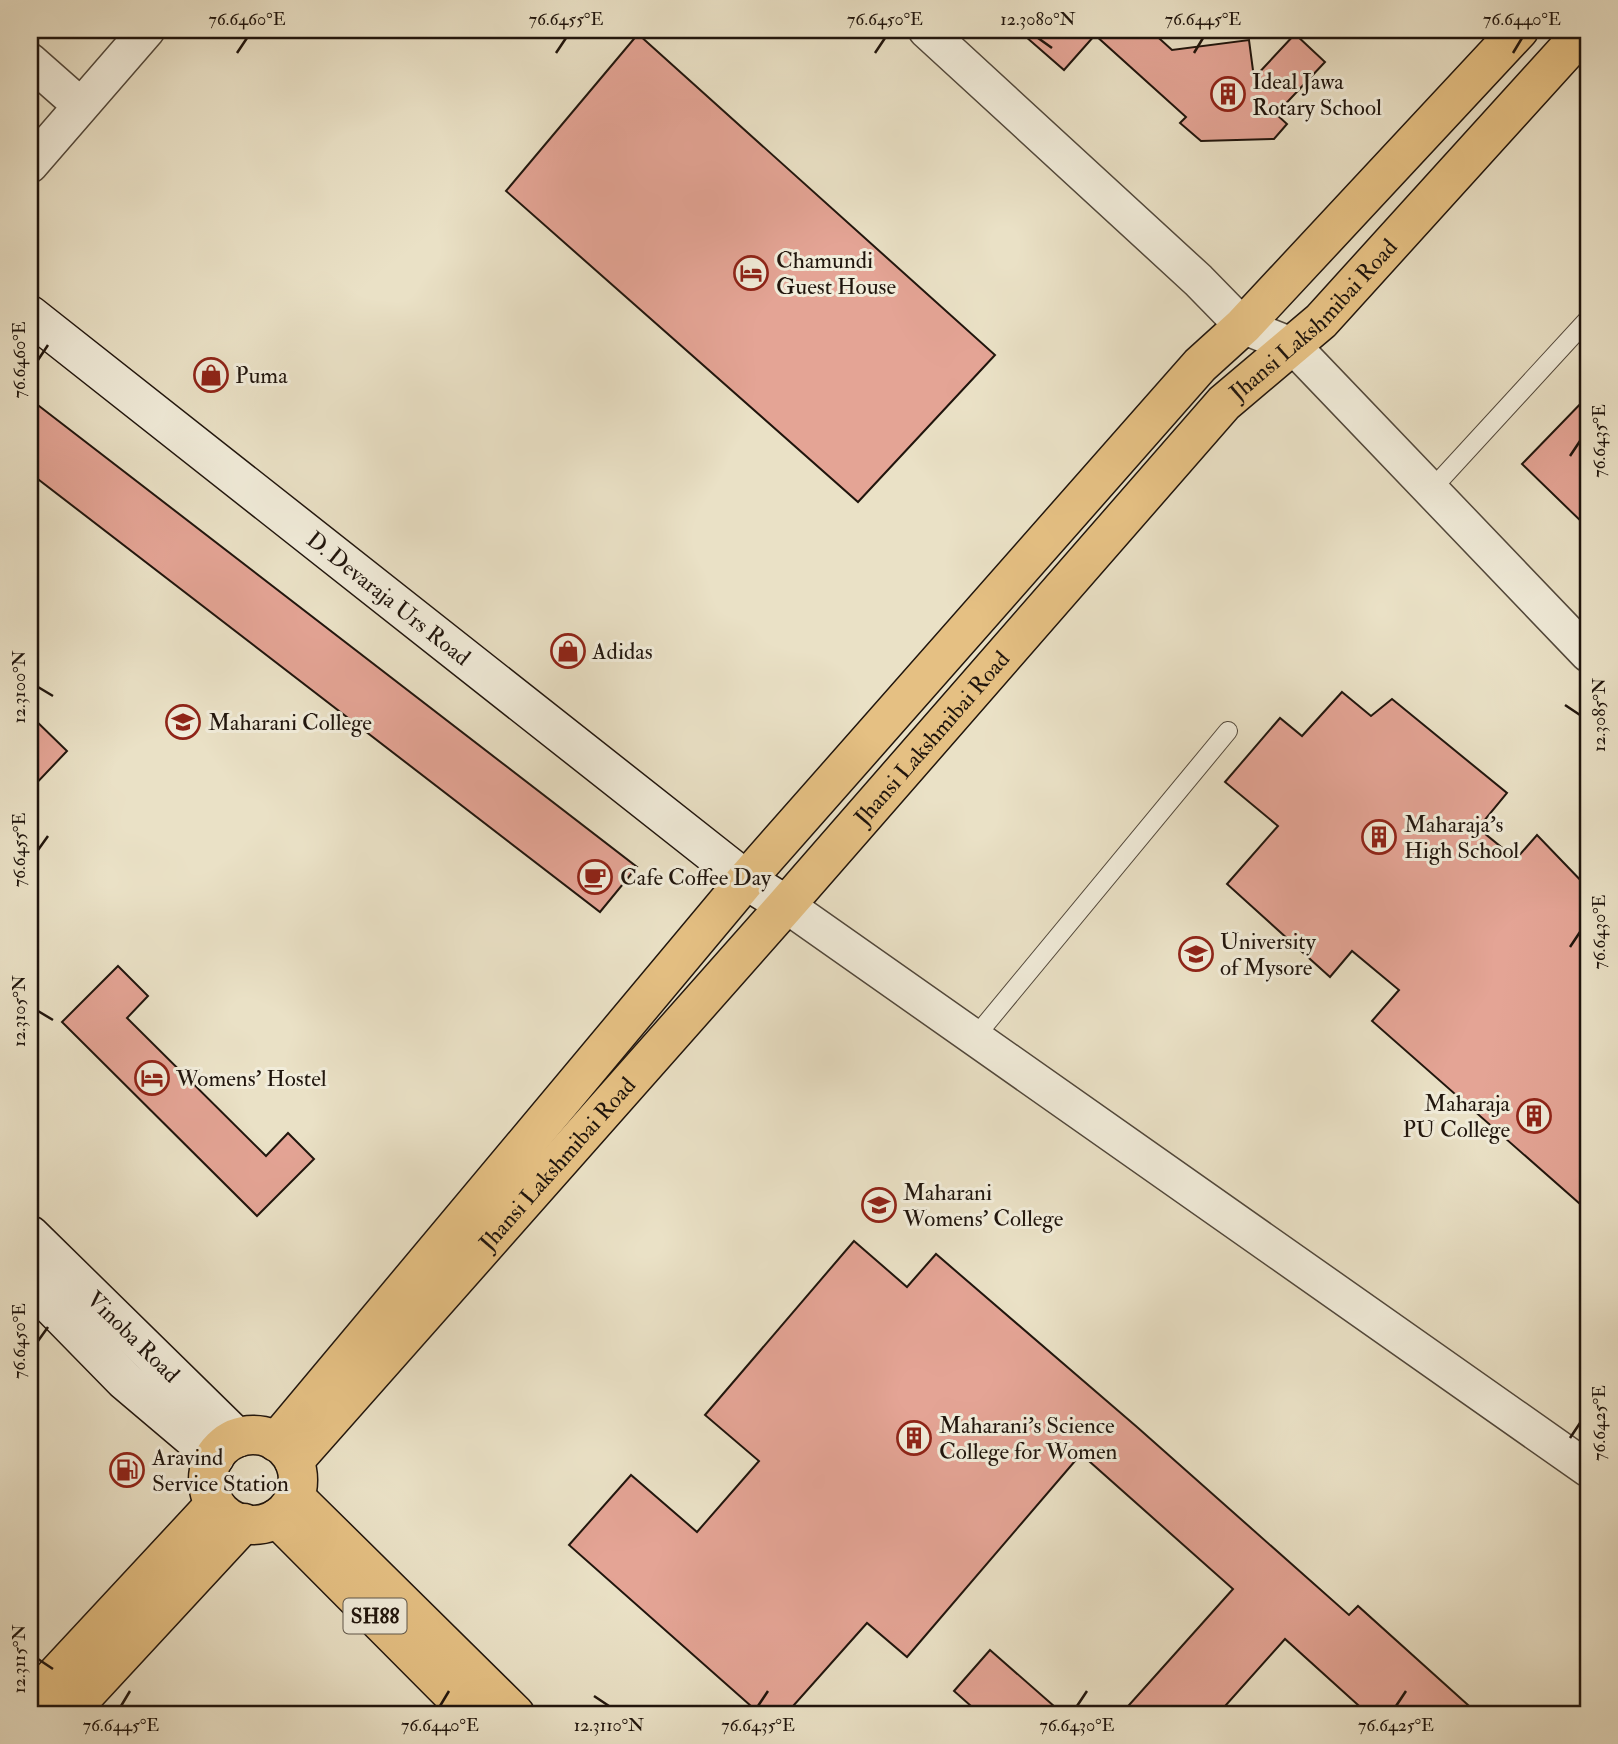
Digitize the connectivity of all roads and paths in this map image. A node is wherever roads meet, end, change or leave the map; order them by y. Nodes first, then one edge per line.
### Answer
1 (146, 30) edge
2 (926, 30) edge
3 (1519, 30) edge
4 (1585, 30) edge
5 (30, 61) edge
6 (81, 106) junction
7 (30, 165) edge
8 (30, 315) edge
9 (1588, 319) edge
10 (1243, 326) junction
11 (1293, 346) junction
12 (1430, 491) junction
13 (1588, 654) edge
14 (1228, 731) dead end
15 (746, 880) junction
16 (786, 905) junction
17 (975, 1037) junction
18 (30, 1236) edge
19 (31, 1286) edge
20 (226, 1448) junction
21 (1588, 1469) edge
22 (267, 1491) junction
23 (30, 1703) edge
24 (67, 1714) edge
25 (472, 1714) edge
26 (515, 1714) edge

1 - 6 street
2 - 10 street
3 - 10 main road, Jhansi Lakshmibai Road
4 - 11 main road, Jhansi Lakshmibai Road
5 - 6 street
6 - 7 street
8 - 15 street, D. Devaraja Urs Road
9 - 12 lane
10 - 11 street
10 - 15 main road, Jhansi Lakshmibai Road
11 - 12 street
11 - 16 main road, Jhansi Lakshmibai Road
12 - 13 street
14 - 17 lane
15 - 16 street, D. Devaraja Urs Road
15 - 22 main road, Jhansi Lakshmibai Road
16 - 17 street
16 - 22 main road, Jhansi Lakshmibai Road
17 - 21 street
18 - 20 street, Vinoba Road
19 - 20 street, Vinoba Road
20 - 22 main road
20 - 22 main road
22 - 23 main road, Jhansi Lakshmibai Road
22 - 24 main road, Jhansi Lakshmibai Road
22 - 25 main road, SH88
22 - 26 main road

